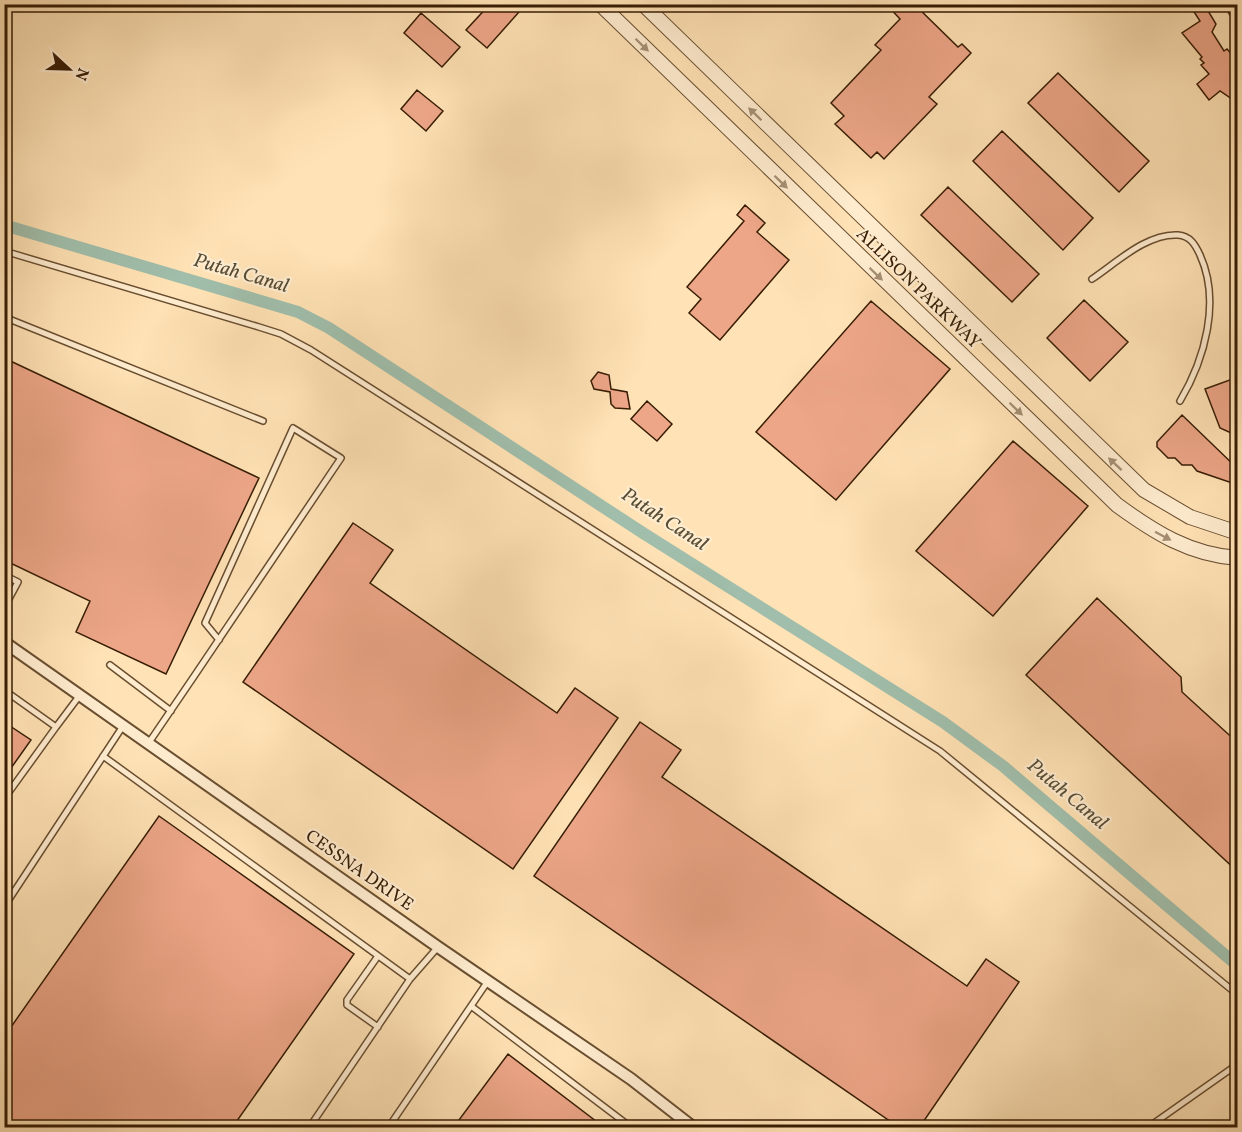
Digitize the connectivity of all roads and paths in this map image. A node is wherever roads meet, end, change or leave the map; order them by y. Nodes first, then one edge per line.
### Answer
1 (600, 4) edge
2 (643, 4) edge
3 (1230, 4) edge
4 (1238, 16) edge
5 (4, 251) edge
6 (1092, 279) dead end
7 (4, 317) edge
8 (1180, 401) dead end
9 (263, 421) dead end
10 (1238, 533) edge
11 (1238, 558) edge
12 (4, 575) edge
13 (4, 608) edge
14 (219, 640) junction
15 (4, 642) edge
16 (110, 665) dead end
17 (4, 690) edge
18 (80, 695) junction
19 (171, 711) junction
20 (123, 726) junction
21 (57, 727) junction
22 (148, 744) junction
23 (103, 756) junction
24 (4, 799) edge
25 (4, 907) edge
26 (438, 947) junction
27 (378, 956) junction
28 (410, 979) junction
29 (489, 980) junction
30 (1238, 995) edge
31 (471, 1006) junction
32 (378, 1027) junction
33 (1238, 1064) edge
34 (693, 1127) edge
35 (309, 1128) edge
36 (388, 1128) edge
37 (632, 1128) edge
38 (1147, 1128) edge

1 -> 11 street, ALLISON PARKWAY
10 -> 2 street, ALLISON PARKWAY
3 - 4 street
5 - 30 lane
6 - 8 lane
7 - 9 lane
12 - 13 lane
14 - 14 lane
14 - 19 lane
15 - 18 street, CESSNA DRIVE
16 - 19 lane
17 - 21 lane
18 - 20 street, CESSNA DRIVE
18 - 21 lane
19 - 22 lane
20 - 22 street, CESSNA DRIVE
20 - 23 lane
21 - 24 lane
22 - 26 street, CESSNA DRIVE
23 - 25 lane
23 - 27 lane
26 - 28 lane
26 - 29 street, CESSNA DRIVE
27 - 28 lane
27 - 32 lane
28 - 32 lane
29 - 31 lane
29 - 34 street, CESSNA DRIVE
31 - 36 lane
31 - 37 lane
32 - 35 lane
33 - 38 lane

